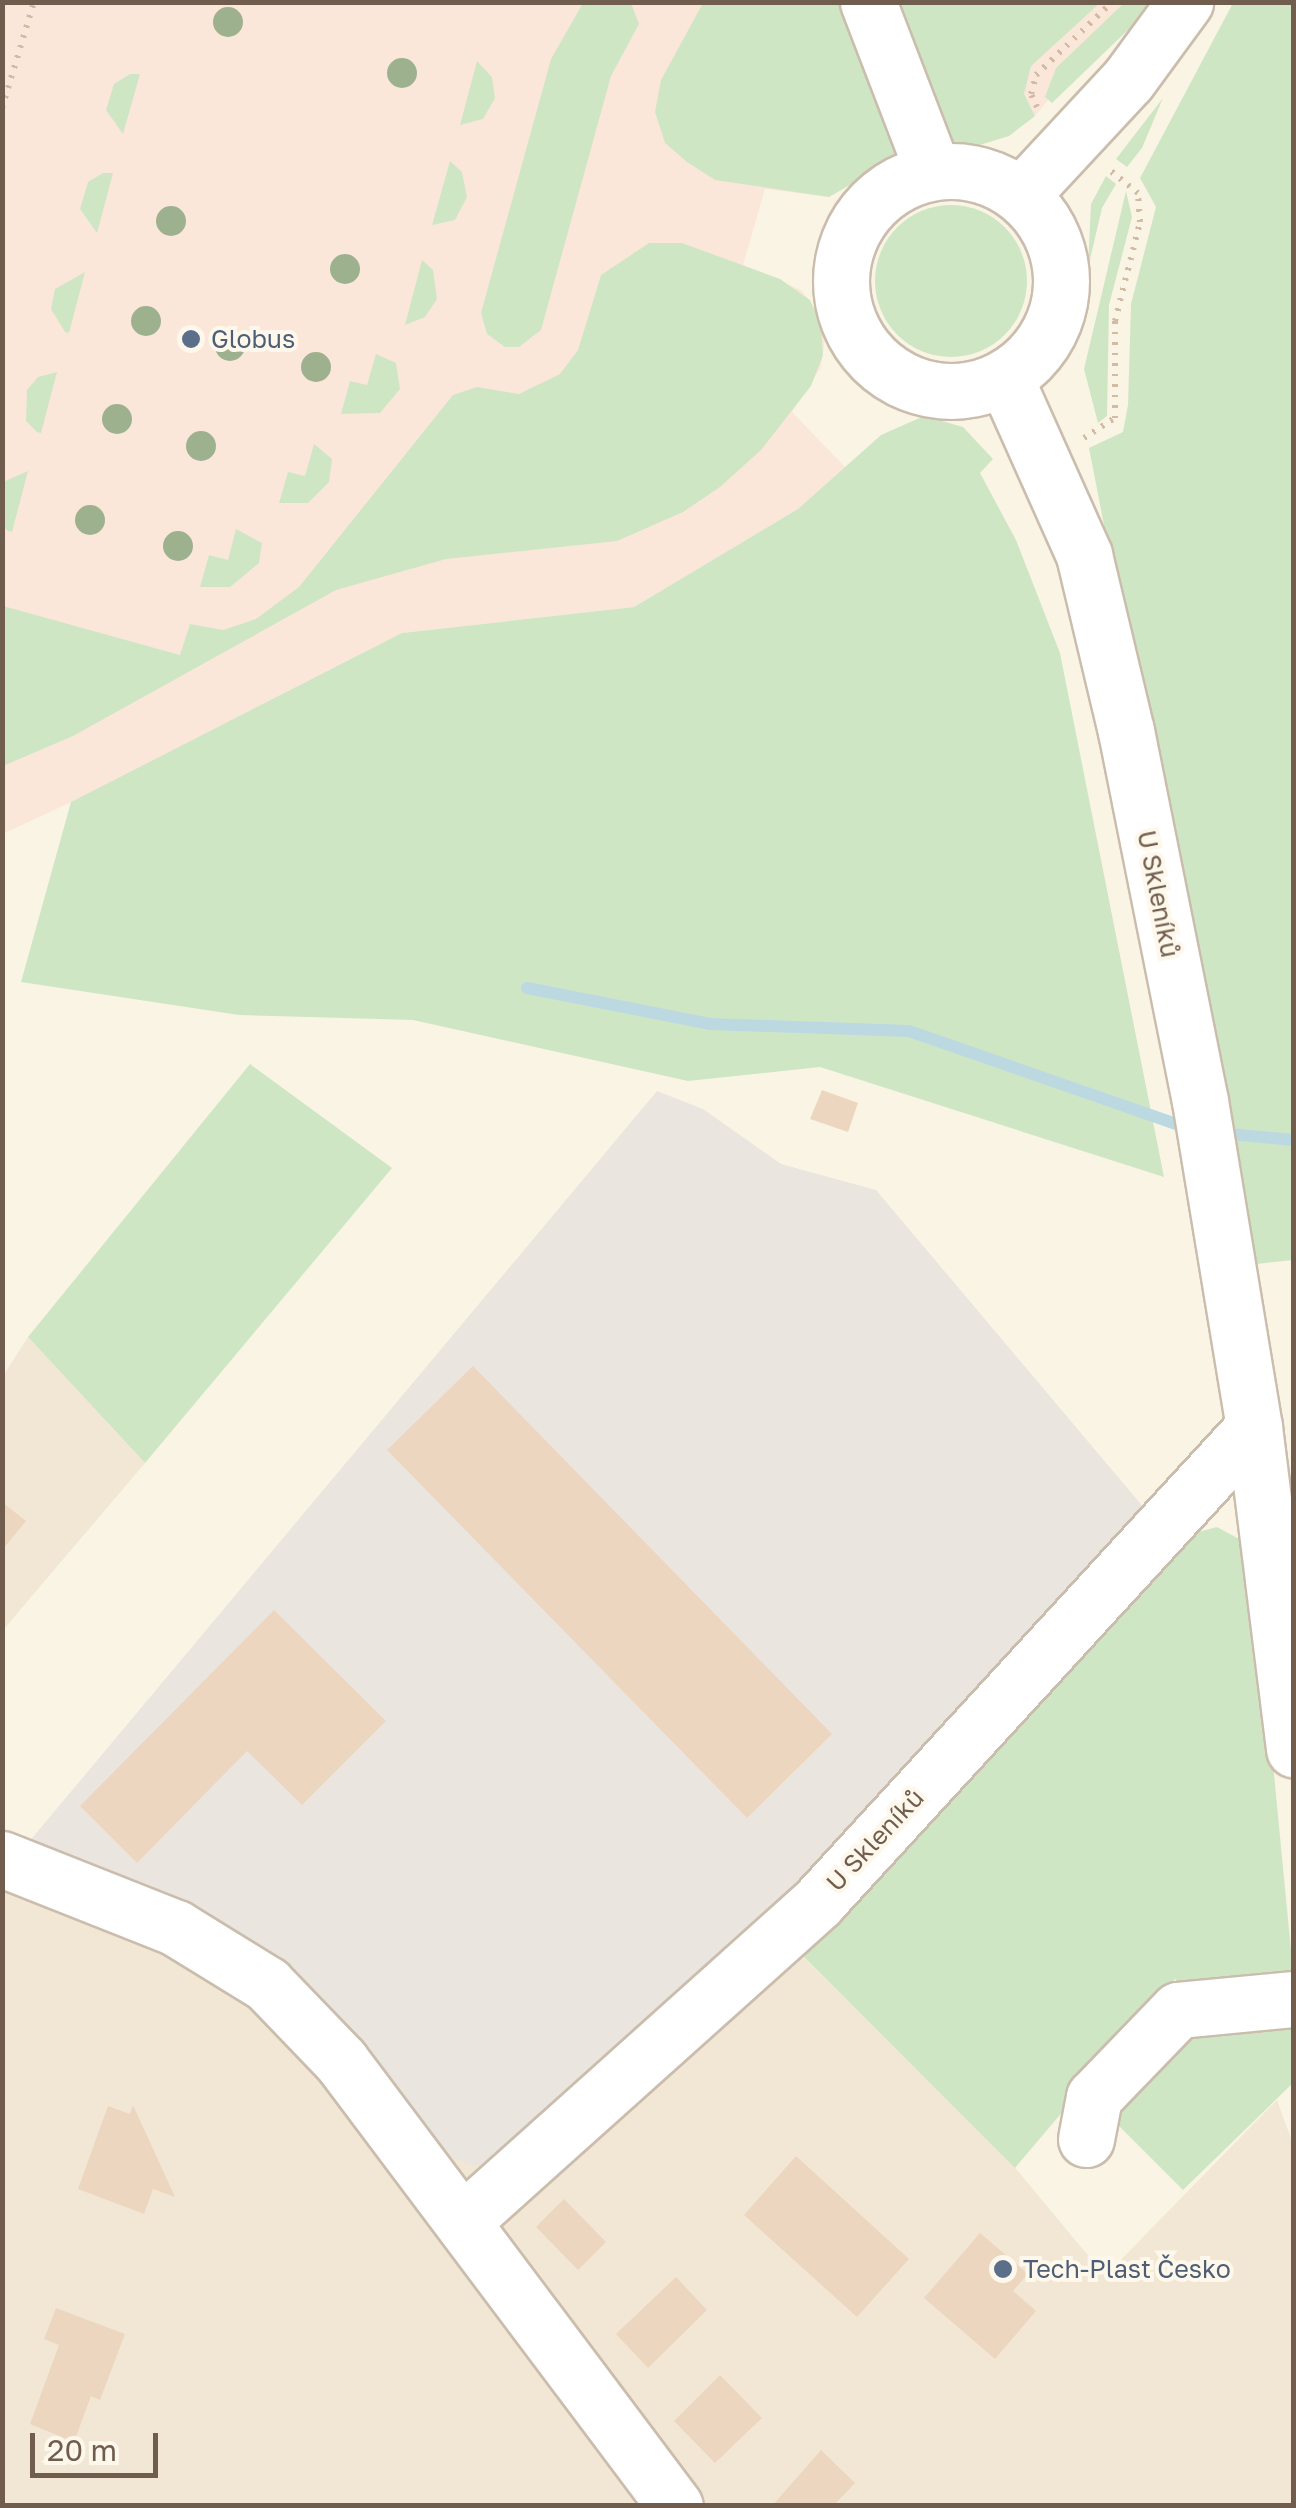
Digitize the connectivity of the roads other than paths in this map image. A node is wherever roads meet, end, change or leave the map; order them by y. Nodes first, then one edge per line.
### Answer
1 (868, 2) edge
2 (1185, 2) edge
3 (933, 171) junction
4 (1021, 195) junction
5 (1005, 378) junction
6 (1254, 1427) junction
7 (1283, 1561) edge
8 (1294, 1750) edge
9 (2, 1859) edge
10 (1294, 1999) edge
11 (1086, 2139) dead end
12 (464, 2220) junction
13 (674, 2506) edge

1 - 3 street
2 - 4 street
3 - 4 street
3 - 5 street
4 - 5 street
5 - 6 street, U Skleníků
6 - 7 street, U Skleníků
6 - 12 street, U Skleníků
7 - 8 street, U Skleníků
9 - 12 street
10 - 11 street
12 - 13 street

